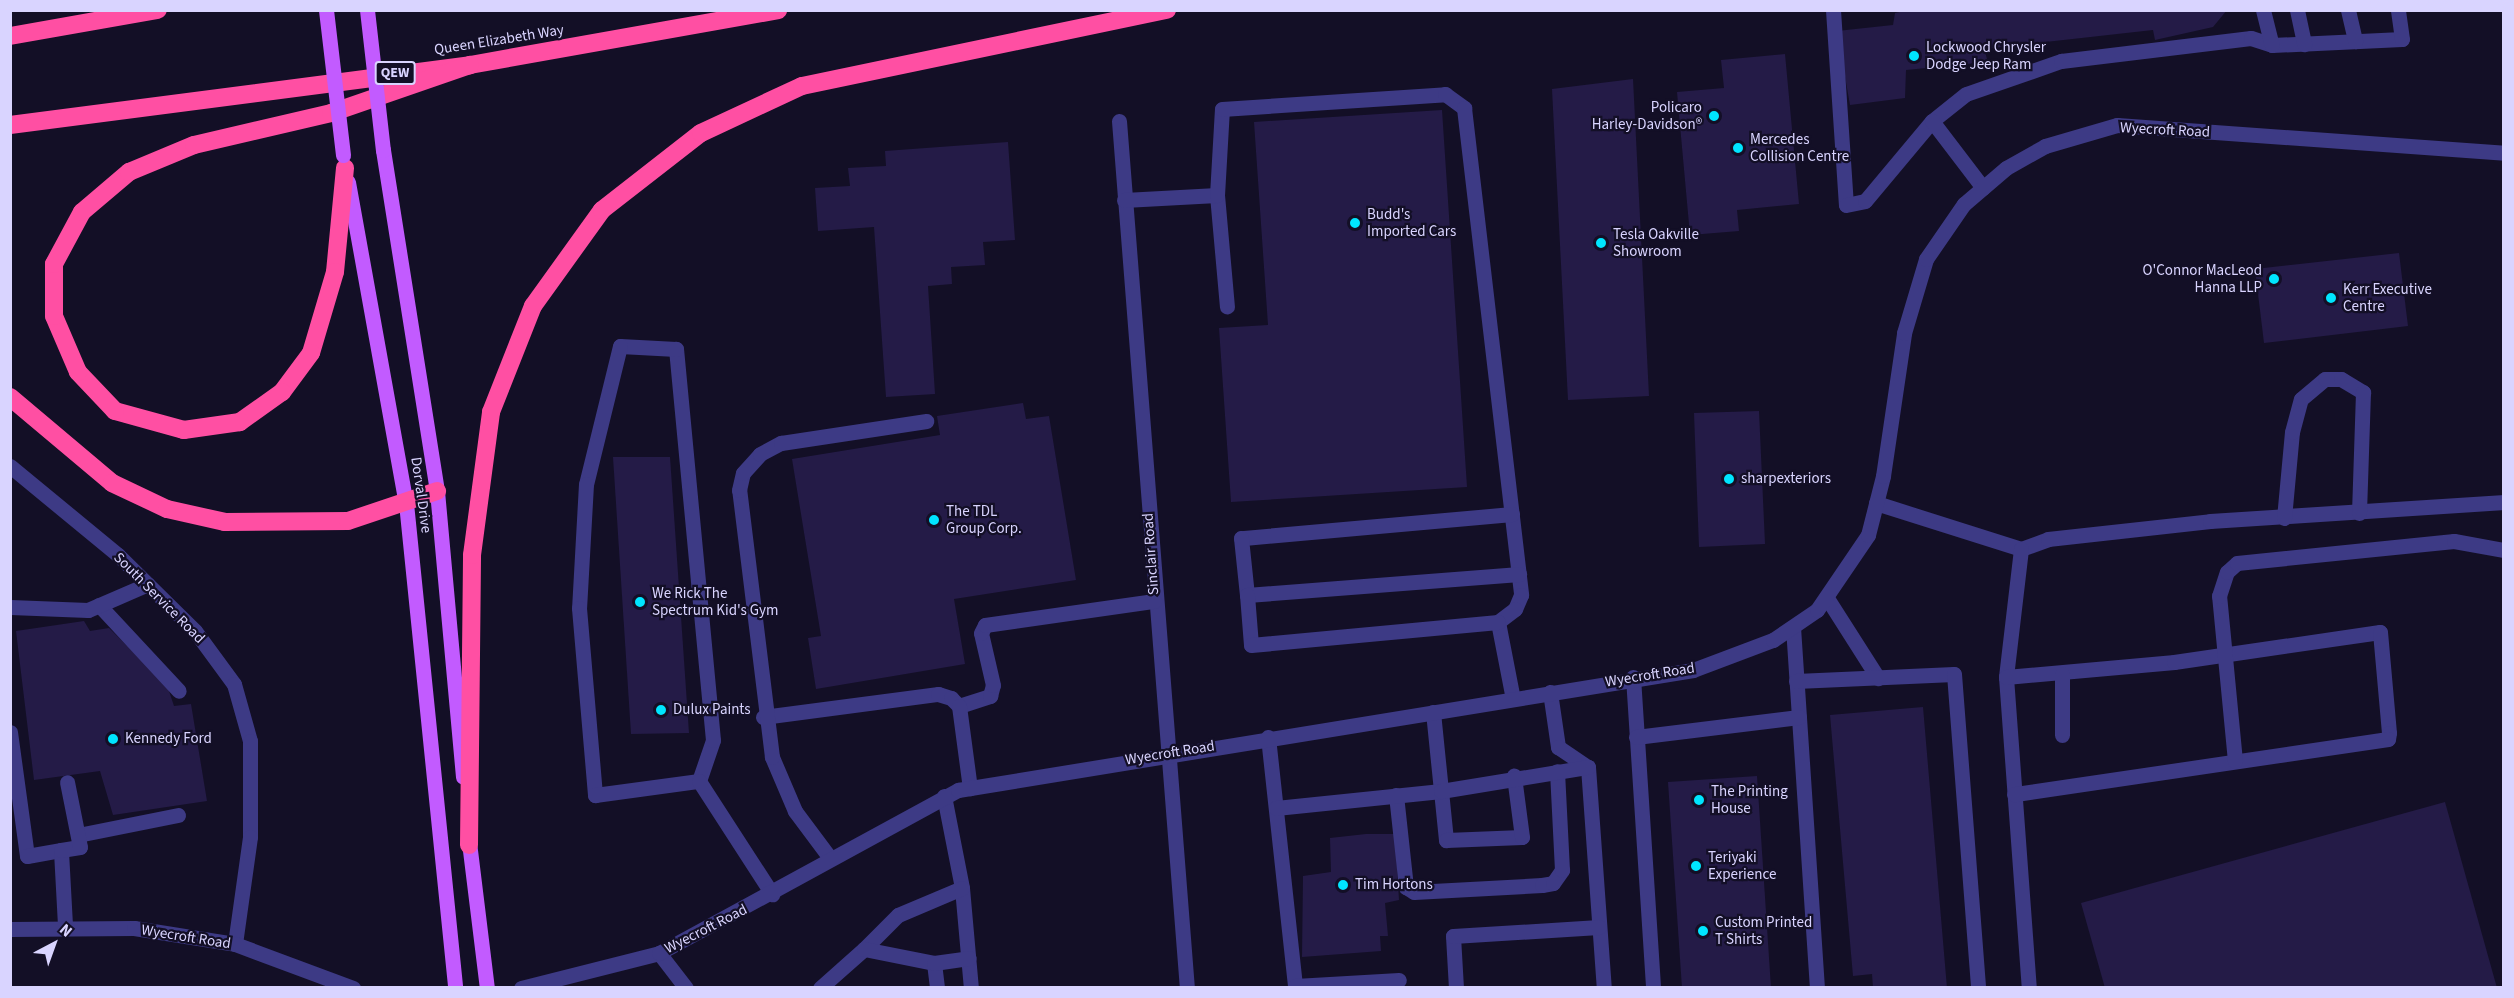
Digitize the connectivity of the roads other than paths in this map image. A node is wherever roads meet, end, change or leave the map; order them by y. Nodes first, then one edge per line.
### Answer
1 (158, 10) edge
2 (326, 10) edge
3 (367, 10) edge
4 (778, 10) edge
5 (1167, 10) edge
6 (1833, 10) edge
7 (2264, 10) edge
8 (2297, 10) edge
9 (2348, 10) edge
10 (2398, 10) edge
11 (10, 36) edge
12 (2355, 41) junction
13 (2304, 44) junction
14 (2272, 45) junction
15 (470, 65) junction
16 (1119, 121) dead end
17 (1932, 121) junction
18 (10, 125) edge
19 (2504, 153) edge
20 (344, 162) junction
21 (1983, 188) junction
22 (1216, 195) junction
23 (1124, 200) junction
24 (1227, 307) dead end
25 (10, 397) edge
26 (926, 421) dead end
27 (12, 471) edge
28 (437, 491) junction
29 (2504, 502) edge
30 (406, 503) junction
31 (1876, 503) junction
32 (2359, 513) junction
33 (1512, 514) junction
34 (2284, 518) junction
35 (2021, 549) junction
36 (2504, 549) edge
37 (1519, 574) junction
38 (148, 584) junction
39 (1247, 595) junction
40 (1827, 598) junction
41 (1154, 601) junction
42 (99, 605) junction
43 (10, 607) edge
44 (1498, 622) junction
45 (1792, 627) junction
46 (2223, 654) junction
47 (2062, 674) junction
48 (2006, 677) junction
49 (1633, 678) junction
50 (1878, 678) junction
51 (1796, 681) junction
52 (179, 691) dead end
53 (1550, 692) junction
54 (1513, 699) junction
55 (959, 706) junction
56 (1433, 712) junction
57 (763, 717) junction
58 (1799, 717) junction
59 (10, 732) edge
60 (2062, 735) dead end
61 (1268, 737) junction
62 (1636, 737) junction
63 (1166, 753) junction
64 (2235, 761) junction
65 (1588, 767) junction
66 (1557, 771) junction
67 (1514, 776) junction
68 (699, 781) junction
69 (67, 782) dead end
70 (970, 788) junction
71 (1441, 790) junction
72 (2014, 794) junction
73 (1396, 795) junction
74 (944, 796) junction
75 (1276, 808) junction
76 (177, 815) dead end
77 (78, 835) junction
78 (469, 845) junction
79 (61, 850) junction
80 (830, 858) junction
81 (962, 888) junction
82 (772, 894) junction
83 (64, 925) junction
84 (1599, 927) junction
85 (10, 929) edge
86 (235, 944) junction
87 (864, 949) junction
88 (659, 952) junction
89 (969, 958) junction
90 (934, 963) junction
91 (1399, 980) dead end
92 (353, 987) edge
93 (455, 987) edge
94 (487, 987) edge
95 (521, 987) edge
96 (686, 987) edge
97 (820, 987) edge
98 (936, 987) edge
99 (971, 987) edge
100 (1187, 987) edge
101 (1456, 987) edge
102 (1598, 987) edge
103 (1604, 987) edge
104 (1653, 987) edge
105 (1817, 987) edge
106 (1978, 987) edge
107 (2029, 987) edge

1 - 11 highway
2 - 20 main road, Dorval Drive, bridge
3 - 28 main road, Dorval Drive, bridge
4 - 15 highway, Queen Elizabeth Way / QEW
5 - 78 highway
6 - 17 street
7 - 14 street
8 - 13 street
9 - 12 street
10 - 12 street
12 - 13 street
13 - 14 street
14 - 17 street
15 - 18 highway, Queen Elizabeth Way / QEW
15 - 20 highway
16 - 23 street, Sinclair Road
17 - 21 street
19 - 21 street, Wyecroft Road
20 - 30 main road, Dorval Drive
21 - 31 street, Wyecroft Road
22 - 23 street
22 - 24 street
22 - 33 street
23 - 41 street, Sinclair Road
25 - 30 highway
26 - 57 street
27 - 38 street, South Service Road
28 - 30 highway
28 - 78 main road, Dorval Drive
29 - 32 street
30 - 93 main road, Dorval Drive
31 - 35 street
31 - 40 street, Wyecroft Road
32 - 34 street
32 - 34 street
33 - 37 street
33 - 39 street
34 - 35 street
35 - 48 street
36 - 46 street
37 - 39 street
37 - 44 street
38 - 42 street
38 - 86 street, South Service Road
39 - 44 street
40 - 45 street, Wyecroft Road
40 - 50 street
41 - 55 street
41 - 63 street, Sinclair Road
42 - 43 street
42 - 52 street
44 - 54 street
45 - 49 street, Wyecroft Road
45 - 51 street
46 - 47 street
46 - 64 street
46 - 64 street
47 - 48 street
47 - 60 street
48 - 72 street
49 - 53 street, Wyecroft Road
49 - 62 street
50 - 51 street
50 - 106 street
51 - 58 street
53 - 54 street, Wyecroft Road
53 - 65 street
54 - 56 street, Wyecroft Road
55 - 57 street
55 - 70 street
56 - 61 street, Wyecroft Road
56 - 71 street
57 - 80 street
58 - 62 street
58 - 105 street
59 - 79 street
61 - 63 street, Wyecroft Road
61 - 75 street
62 - 104 street
63 - 70 street, Wyecroft Road
63 - 100 street, Sinclair Road
64 - 72 street
65 - 66 street
65 - 84 street
66 - 67 street
66 - 73 street
67 - 71 street
67 - 71 street
68 - 68 street
68 - 82 street
69 - 77 street
70 - 74 street, Wyecroft Road
71 - 73 street
72 - 107 street
73 - 75 street
74 - 80 street, Wyecroft Road
74 - 81 street
75 - 91 street
76 - 77 street
77 - 79 street
78 - 94 main road, Dorval Drive
79 - 83 street
80 - 82 street, Wyecroft Road
81 - 87 street
81 - 89 street
82 - 88 street, Wyecroft Road
83 - 85 street, Wyecroft Road
83 - 86 street, Wyecroft Road
84 - 101 street
84 - 103 street
86 - 92 street, Wyecroft Road
87 - 90 street
87 - 97 street
88 - 95 street, Wyecroft Road
88 - 96 street
89 - 90 street
89 - 99 street
90 - 98 street
102 - 103 street

